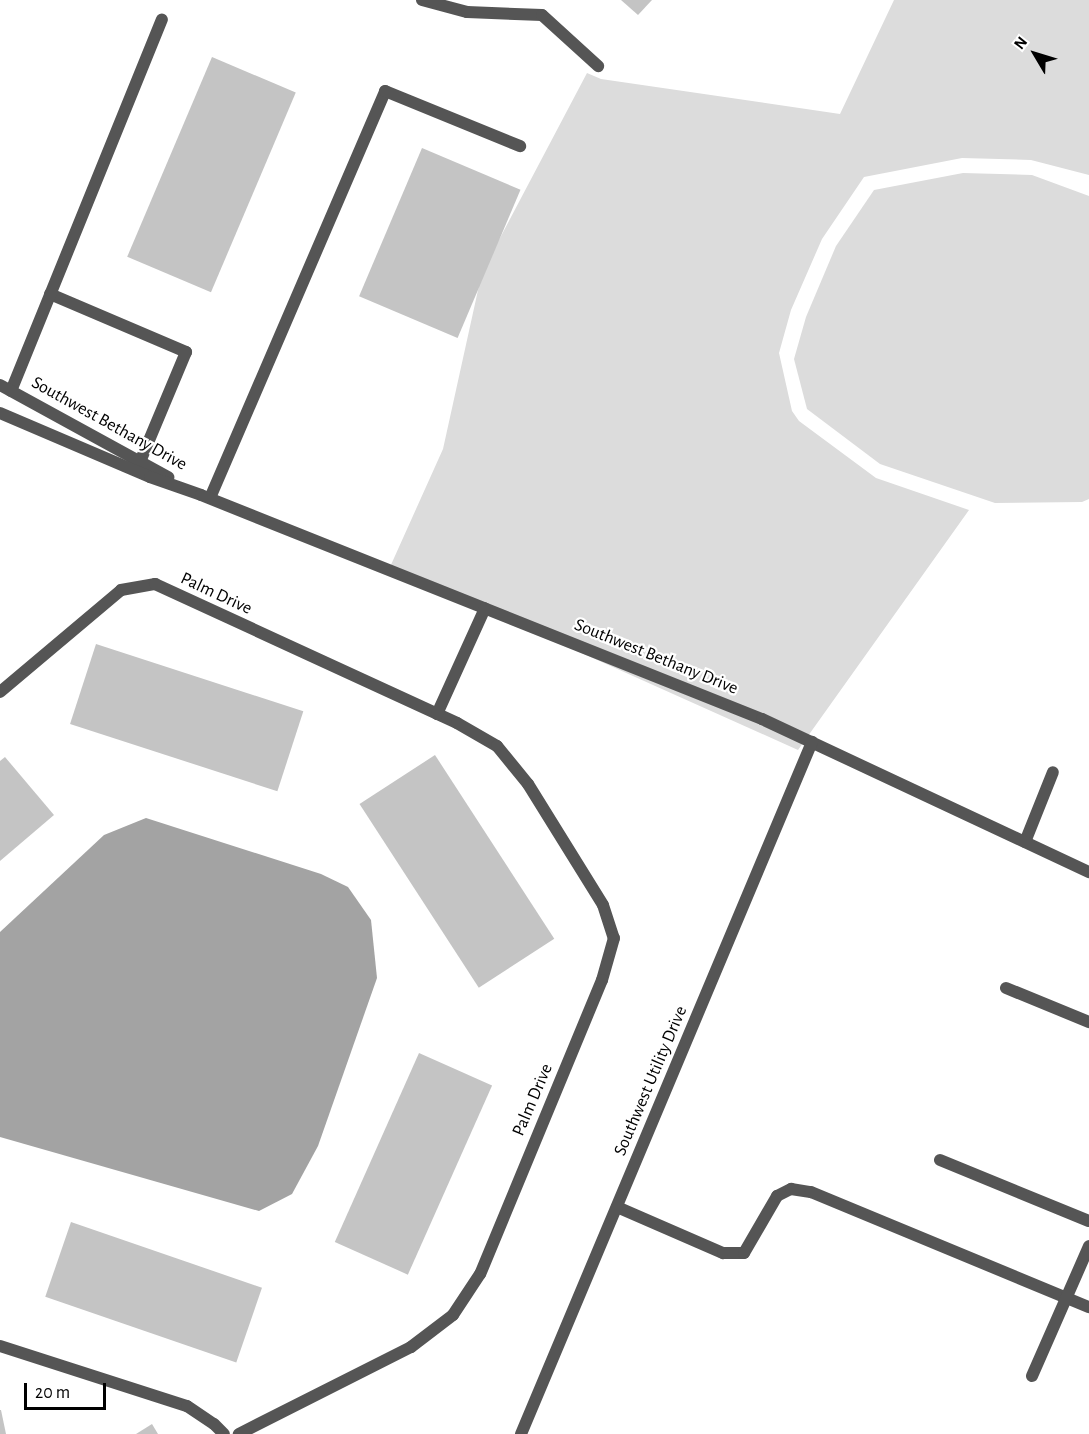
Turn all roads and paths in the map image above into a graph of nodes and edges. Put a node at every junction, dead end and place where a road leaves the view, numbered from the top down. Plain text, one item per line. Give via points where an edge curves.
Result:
1 (422, 0) edge
2 (162, 21) dead end
3 (598, 66) dead end
4 (520, 146) dead end
5 (50, 294) junction
6 (5, 388) edge
7 (0, 412) edge
8 (140, 462) junction
9 (206, 497) junction
10 (485, 608) junction
11 (0, 692) edge
12 (437, 714) junction
13 (812, 742) junction
14 (1053, 772) dead end
15 (1025, 842) junction
16 (1089, 872) edge
17 (1006, 988) dead end
18 (1089, 1022) edge
19 (940, 1160) dead end
20 (617, 1207) junction
21 (1089, 1221) edge
22 (1089, 1246) edge
23 (1066, 1297) junction
24 (1089, 1306) edge
25 (0, 1346) edge
26 (1032, 1376) dead end
27 (224, 1434) edge
28 (239, 1434) edge
29 (521, 1434) edge

1 - 3 street via 466,12 542,15
2 - 5 street
4 - 9 street via 385,91
5 - 6 street
5 - 8 street via 186,352
6 - 8 street, Southwest Bethany Drive
7 - 9 street, Southwest Bethany Drive
8 - 9 street, Southwest Bethany Drive
9 - 10 street, Southwest Bethany Drive
10 - 12 street
10 - 13 street, Southwest Bethany Drive via 762,718
11 - 12 street, Palm Drive via 121,590 155,584
12 - 28 street, Palm Drive via 497,746 528,784 603,905 614,938 602,980 480,1274 453,1315 411,1347
13 - 15 street, Southwest Bethany Drive
13 - 20 street, Southwest Utility Drive
14 - 15 street
15 - 16 street, Southwest Bethany Drive
17 - 18 street
19 - 21 street
20 - 23 street via 723,1253 744,1253 777,1196 791,1189 811,1192
20 - 29 street, Southwest Utility Drive
22 - 23 street
23 - 24 street
23 - 26 street
25 - 27 street via 187,1406

